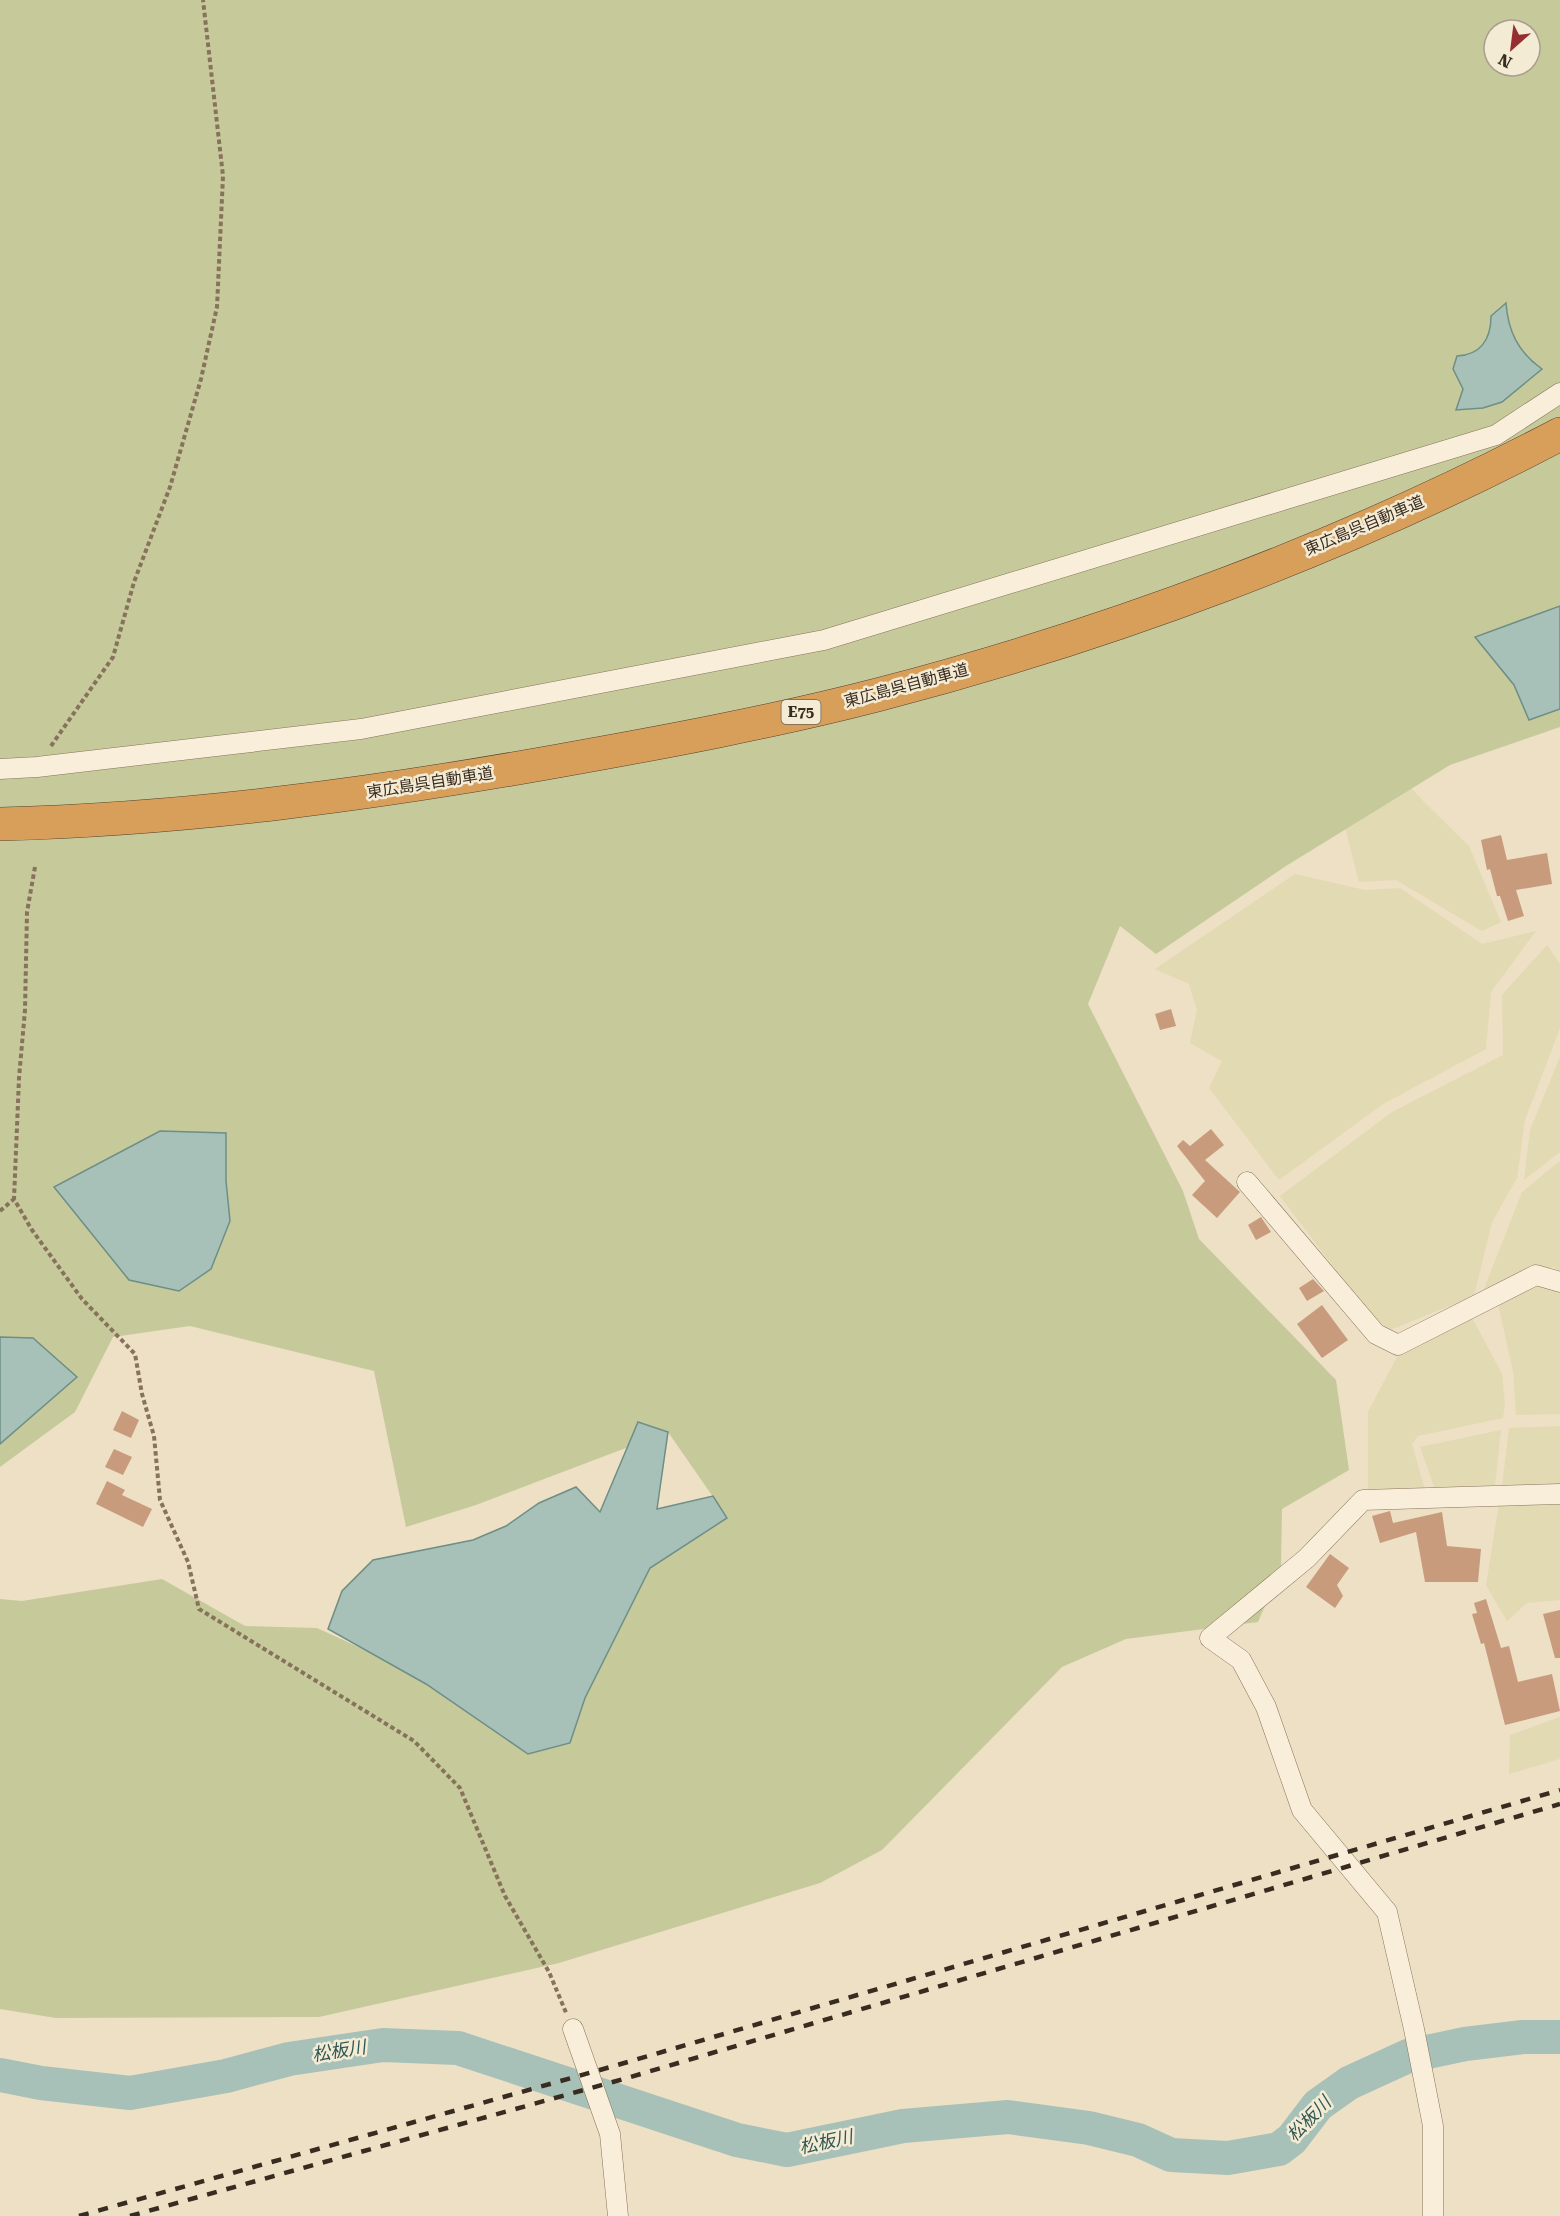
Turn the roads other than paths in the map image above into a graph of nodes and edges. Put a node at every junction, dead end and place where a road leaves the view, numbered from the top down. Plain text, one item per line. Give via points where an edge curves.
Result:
1 (1560, 393) edge
2 (1560, 434) edge
3 (0, 768) edge
4 (0, 824) edge
5 (1247, 1182) dead end
6 (1560, 1282) edge
7 (1560, 1494) edge
8 (573, 2029) road end
9 (618, 2216) edge
10 (1433, 2216) edge

1 - 3 street via 1496,435 824,640 361,729
2 - 4 highway, 東広島呉自動車道 / E75 via 1374,523 1237,578 1065,640 877,695 700,735 309,801 94,821
5 - 6 street via 1376,1334 1398,1345 1536,1275
7 - 10 street via 1363,1500 1307,1558 1210,1638 1241,1660 1266,1707 1302,1810 1387,1912 1433,2126
8 - 9 street via 609,2134

